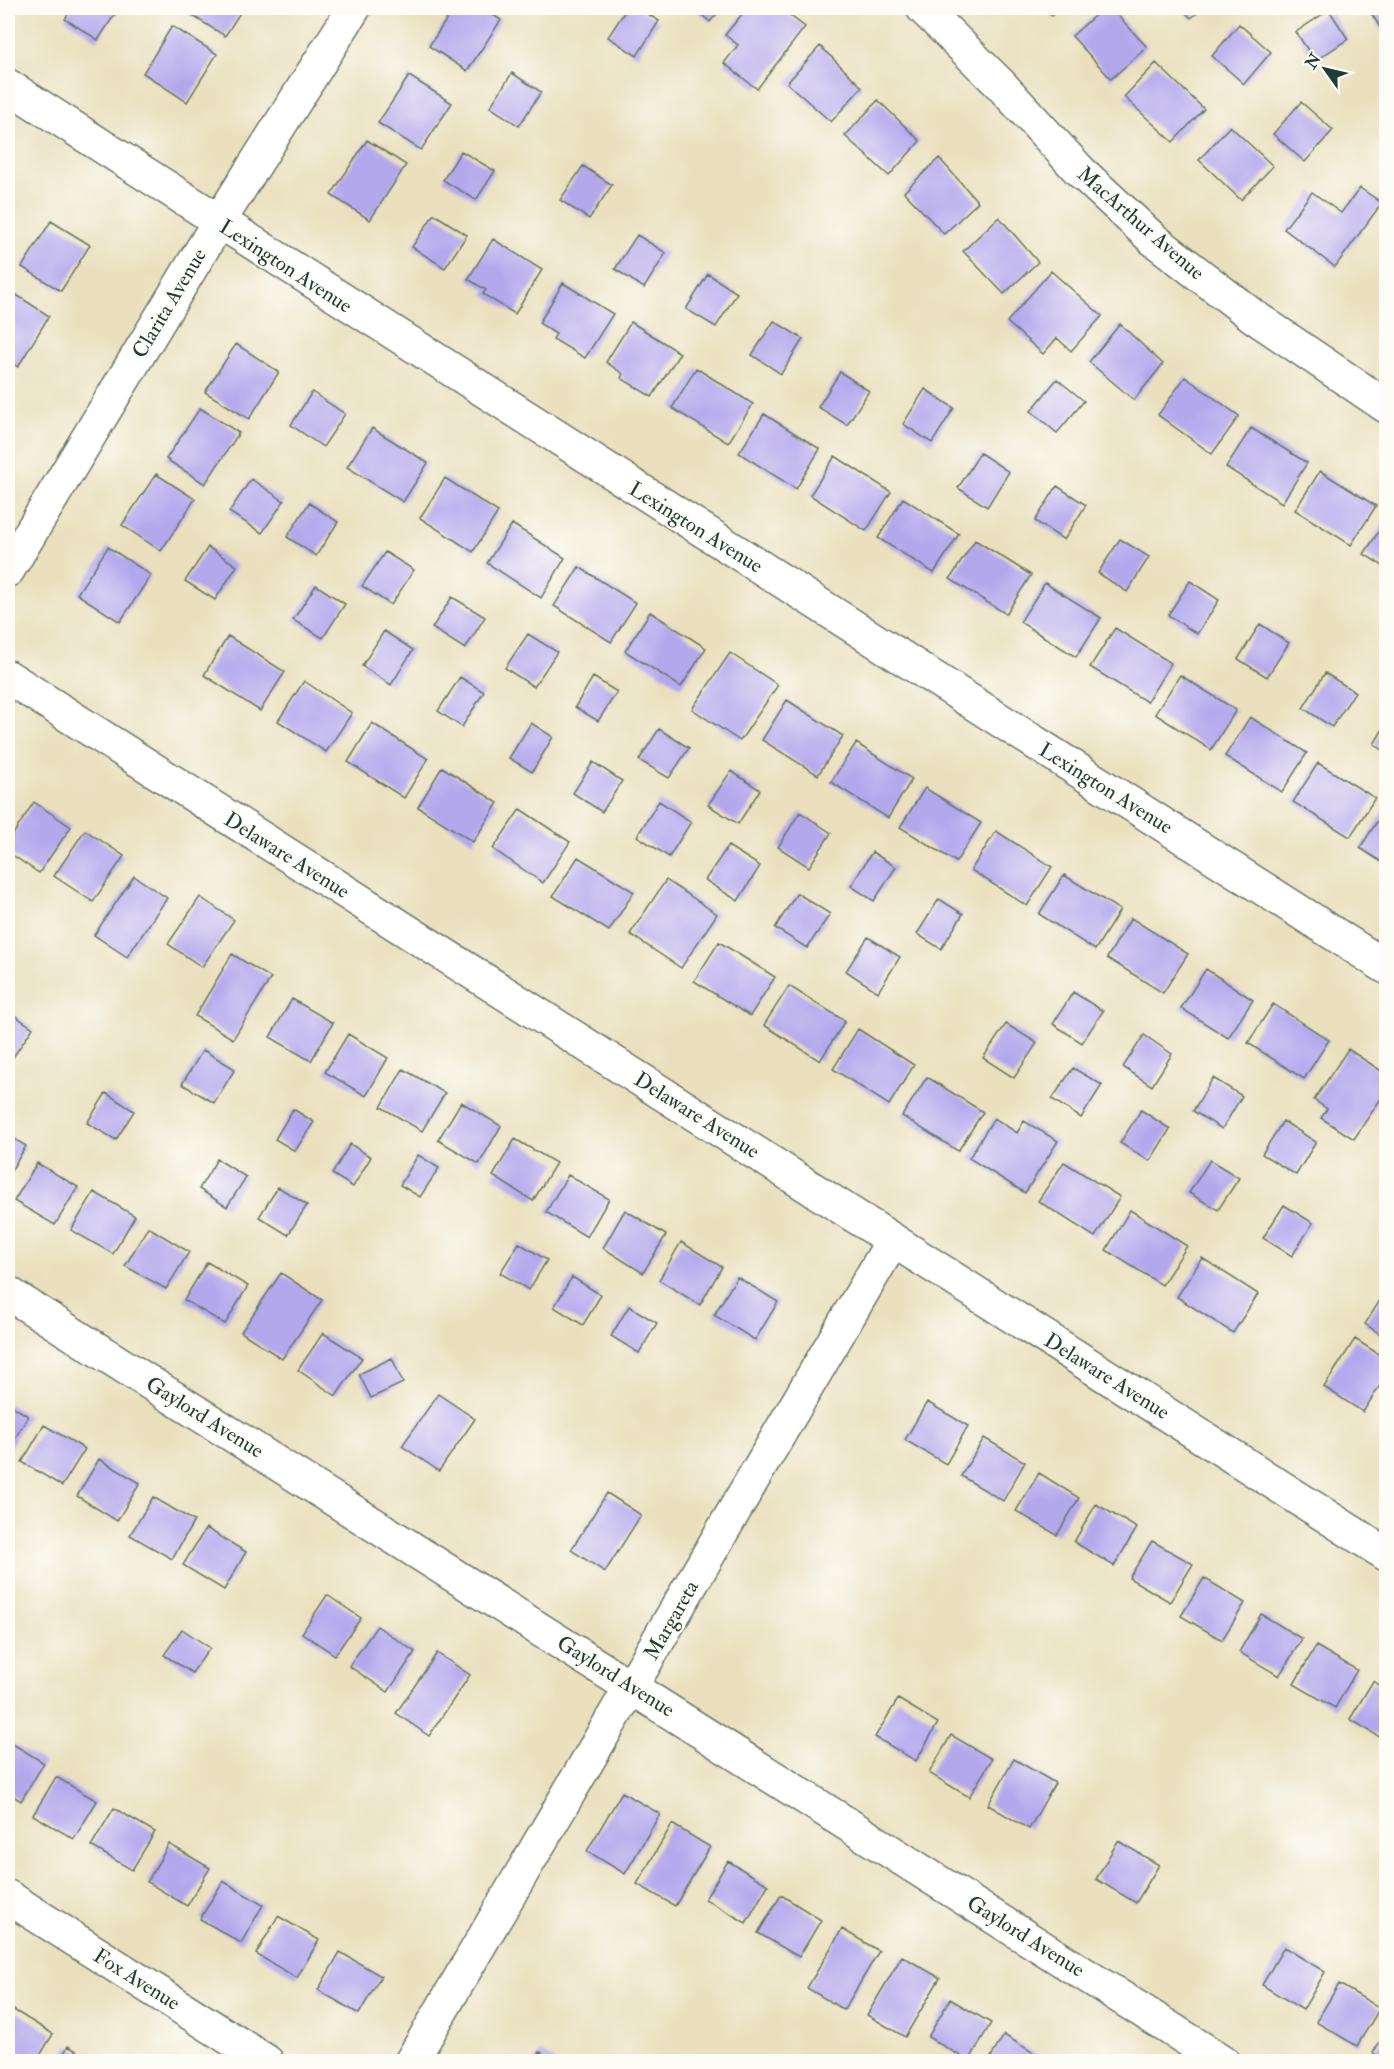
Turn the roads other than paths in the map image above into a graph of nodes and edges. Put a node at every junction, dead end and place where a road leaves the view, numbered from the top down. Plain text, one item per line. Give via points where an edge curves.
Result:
1 (354, 8) edge
2 (923, 8) edge
3 (8, 86) edge
4 (218, 223) junction
5 (1386, 406) edge
6 (8, 570) edge
7 (8, 677) edge
8 (1386, 967) edge
9 (893, 1240) junction
10 (8, 1293) edge
11 (1386, 1554) edge
12 (632, 1686) junction
13 (8, 1897) edge
14 (267, 2061) edge
15 (411, 2061) edge
16 (1223, 2061) edge

1 - 4 street, Clarita Avenue
2 - 5 street, MacArthur Avenue via 1079,170 1153,239 1253,316
3 - 4 street, Lexington Avenue
4 - 6 street, Clarita Avenue
4 - 8 street, Lexington Avenue
7 - 9 street, Delaware Avenue
9 - 11 street, Delaware Avenue
9 - 12 street, Margareta
10 - 12 street, Gaylord Avenue
12 - 15 street, Margareta
12 - 16 street, Gaylord Avenue
13 - 14 street, Fox Avenue

